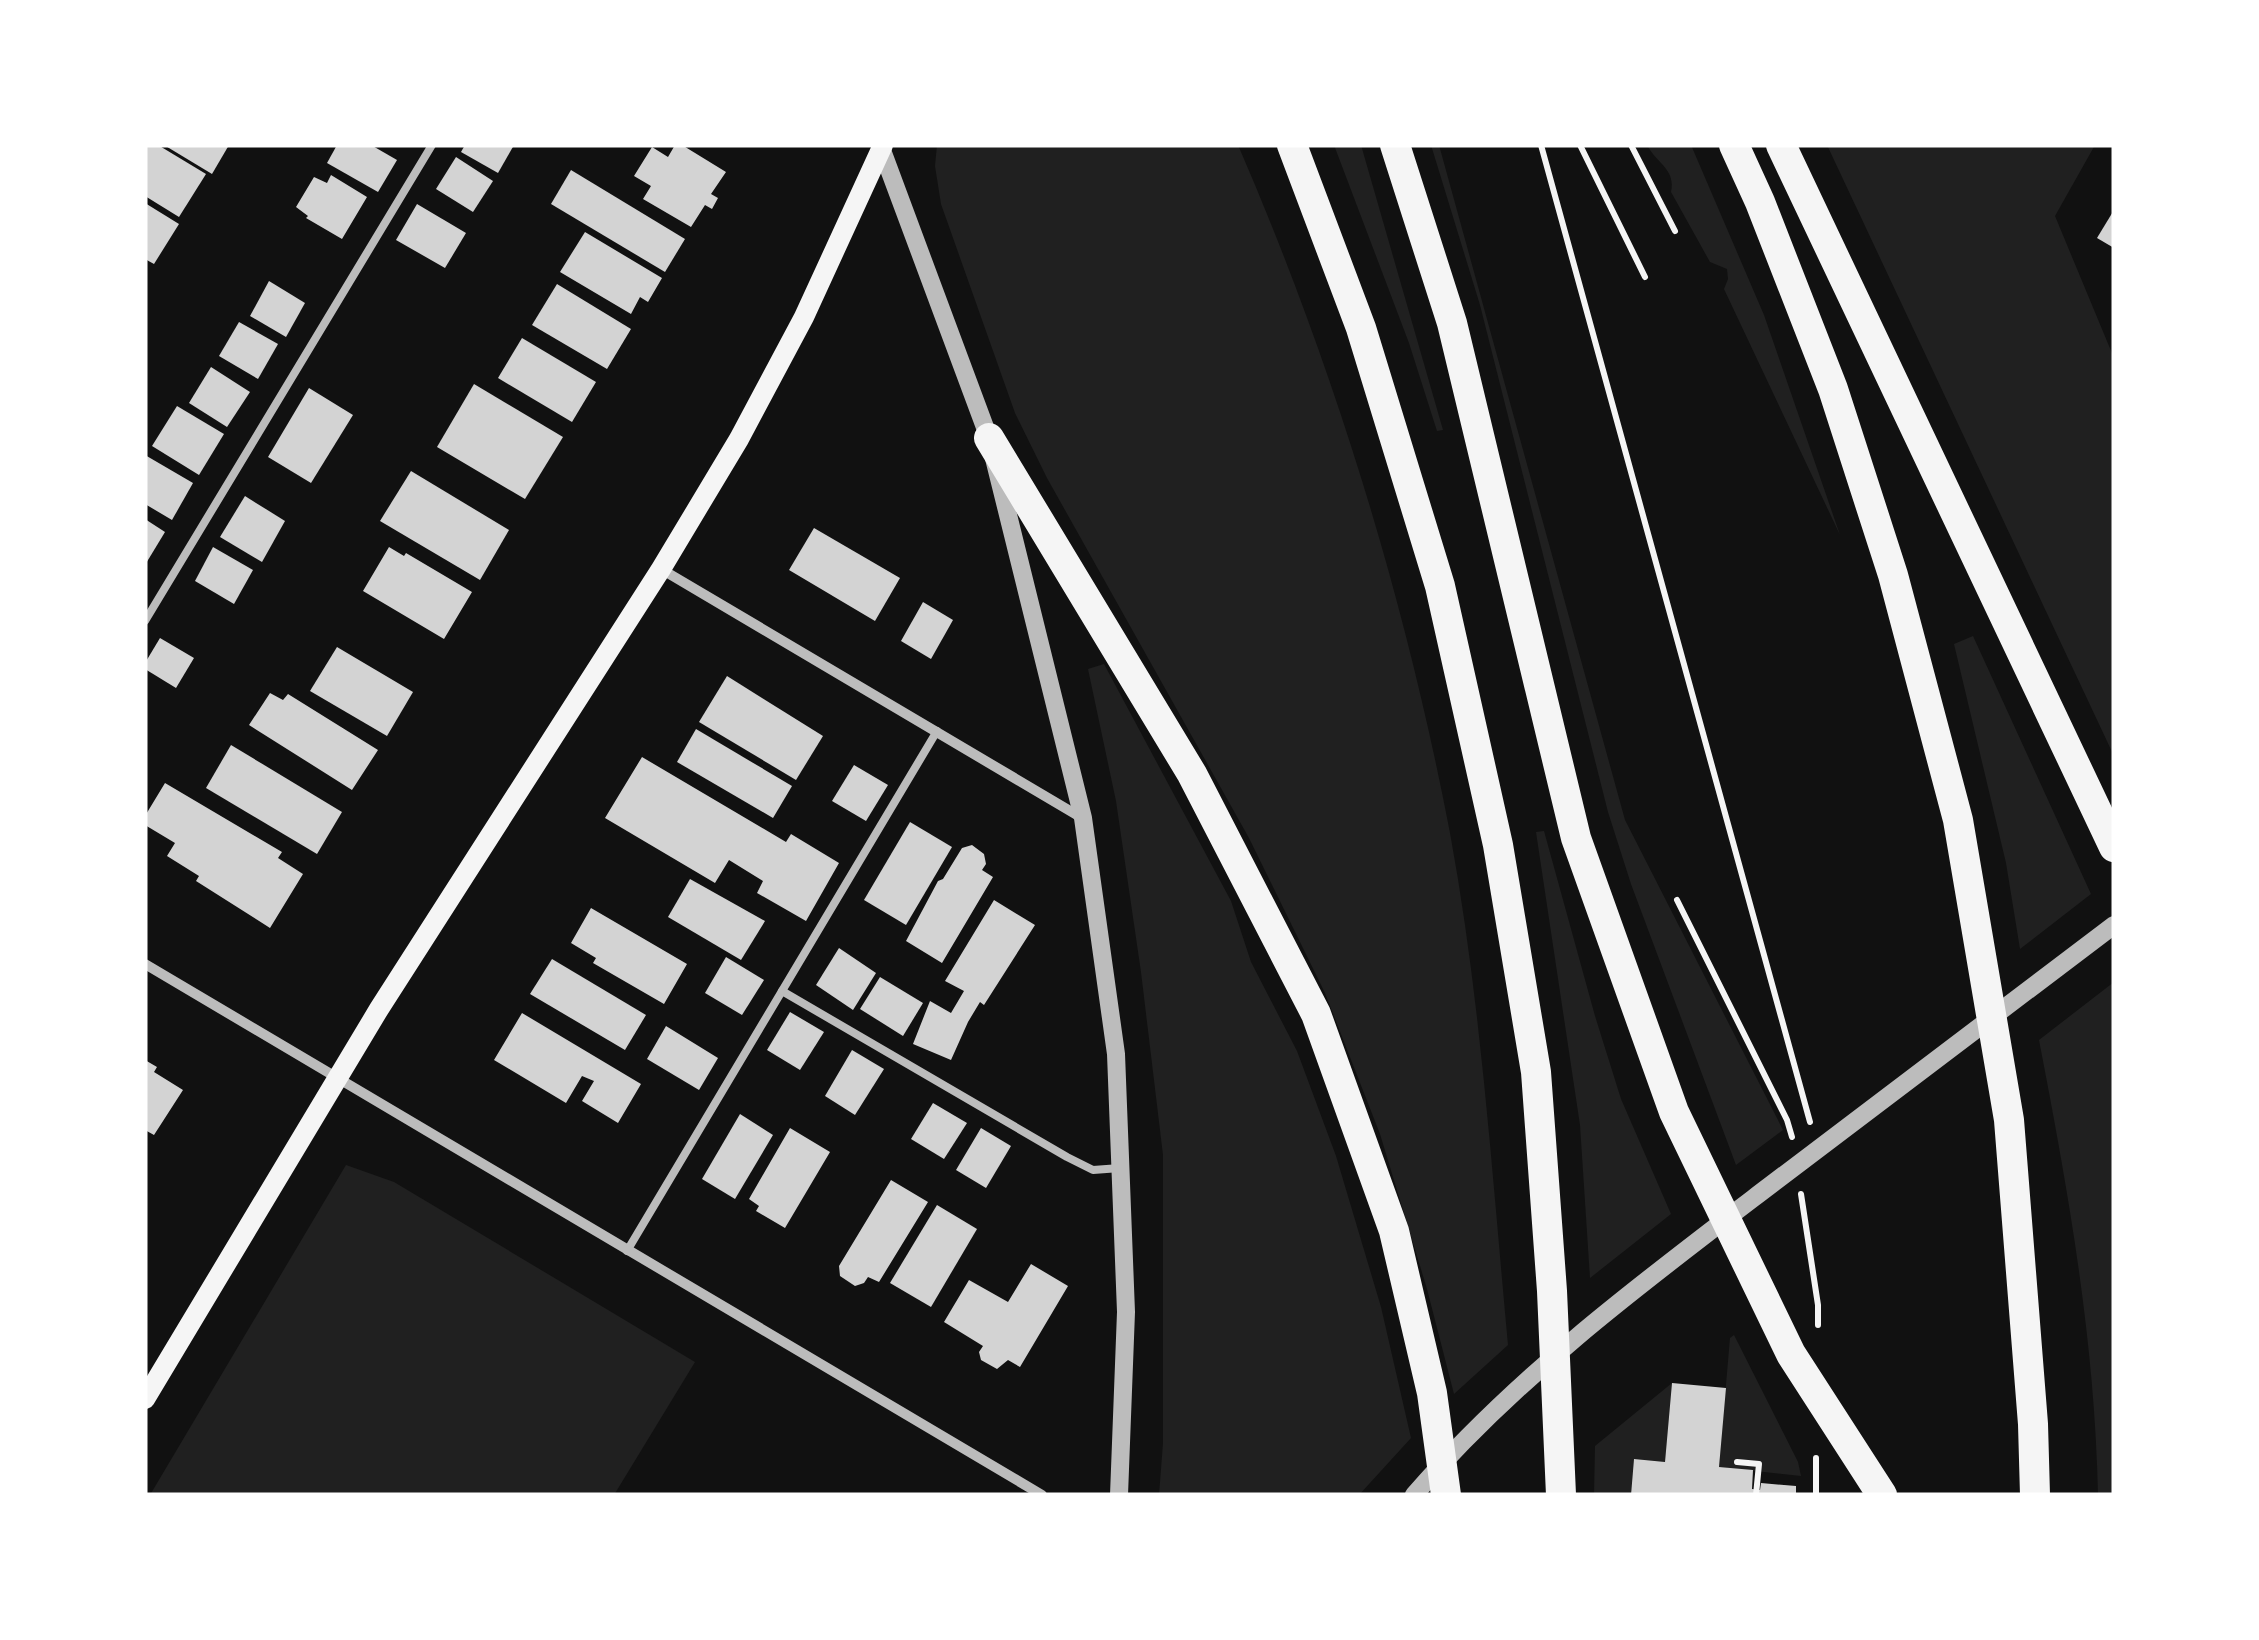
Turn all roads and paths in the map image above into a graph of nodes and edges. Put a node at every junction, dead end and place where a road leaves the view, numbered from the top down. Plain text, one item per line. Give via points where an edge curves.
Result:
1 (432, 145) edge
2 (1292, 145) edge
3 (1394, 145) edge
4 (1541, 145) edge
5 (1580, 145) edge
6 (1632, 145) edge
7 (1734, 145) edge
8 (1780, 145) edge
9 (881, 146) edge
10 (1674, 231) dead end
11 (1645, 277) dead end
12 (989, 438) junction
13 (661, 569) junction
14 (145, 621) edge
15 (937, 731) junction
16 (1083, 818) junction
17 (2114, 847) edge
18 (1676, 900) dead end
19 (2114, 926) edge
20 (145, 964) edge
21 (782, 992) junction
22 (336, 1078) junction
23 (1812, 1128) dead end
24 (1801, 1135) dead end
25 (1122, 1168) junction
26 (1798, 1177) dead end
27 (627, 1251) junction
28 (1818, 1305) dead end
29 (145, 1400) edge
30 (1737, 1462) dead end
31 (1042, 1495) edge
32 (1120, 1495) edge
33 (1414, 1495) edge
34 (1446, 1495) edge
35 (1561, 1495) edge
36 (1756, 1495) edge
37 (1882, 1495) edge
38 (2035, 1495) edge

1 - 14 lane
2 - 35 highway via 1361,328 1440,586 1498,845 1536,1072
3 - 37 highway via 1452,323 1576,838 1674,1112 1791,1354
4 - 23 path
5 - 11 path
6 - 10 path
7 - 38 highway via 1833,389 1893,575 1958,820 2009,1120
8 - 17 highway
9 - 12 street
9 - 13 main road via 804,317
12 - 16 street
12 - 34 highway via 1192,774 1316,1014 1394,1231 1432,1392
13 - 15 street
13 - 22 main road
15 - 16 street
15 - 21 lane
16 - 25 street via 1116,1054
18 - 24 path via 1793,1140
19 - 33 street via 1651,1276 1508,1394
20 - 22 street
21 - 25 lane via 1093,1170
21 - 27 lane
22 - 27 street
22 - 29 main road
25 - 32 street
26 - 28 path
27 - 31 street
30 - 36 path via 1760,1464

